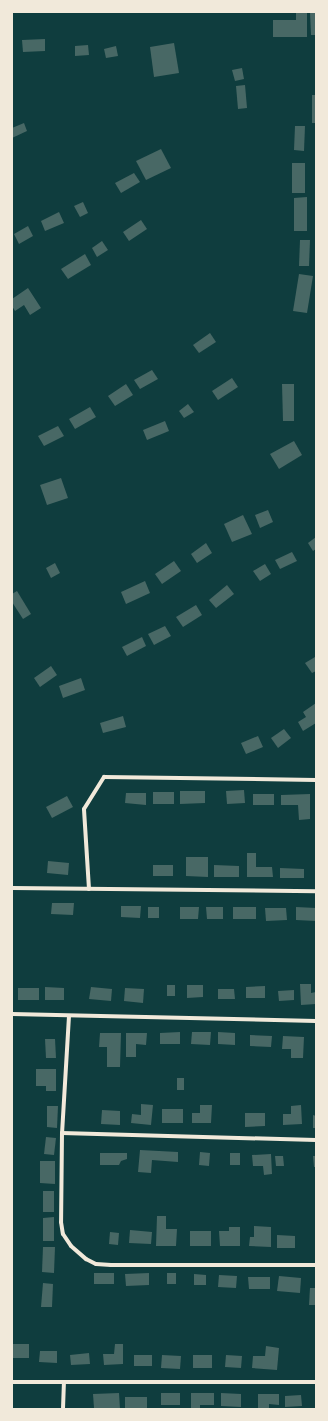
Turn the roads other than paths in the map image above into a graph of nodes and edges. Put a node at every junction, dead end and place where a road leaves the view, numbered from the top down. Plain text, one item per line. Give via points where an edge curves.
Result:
1 (316, 780) edge
2 (12, 888) edge
3 (89, 889) junction
4 (316, 891) edge
5 (12, 1014) edge
6 (69, 1016) junction
7 (316, 1021) edge
8 (62, 1133) junction
9 (316, 1140) edge
10 (316, 1265) edge
11 (12, 1382) edge
12 (64, 1382) junction
13 (316, 1382) edge
14 (63, 1409) edge

1 - 3 street via 104,777 84,809
2 - 3 street
3 - 4 street
5 - 6 street
6 - 7 street
6 - 8 street
8 - 9 street
8 - 10 street via 63,1234 71,1246 86,1259 96,1264 110,1265
11 - 12 street
12 - 13 street
12 - 14 street

